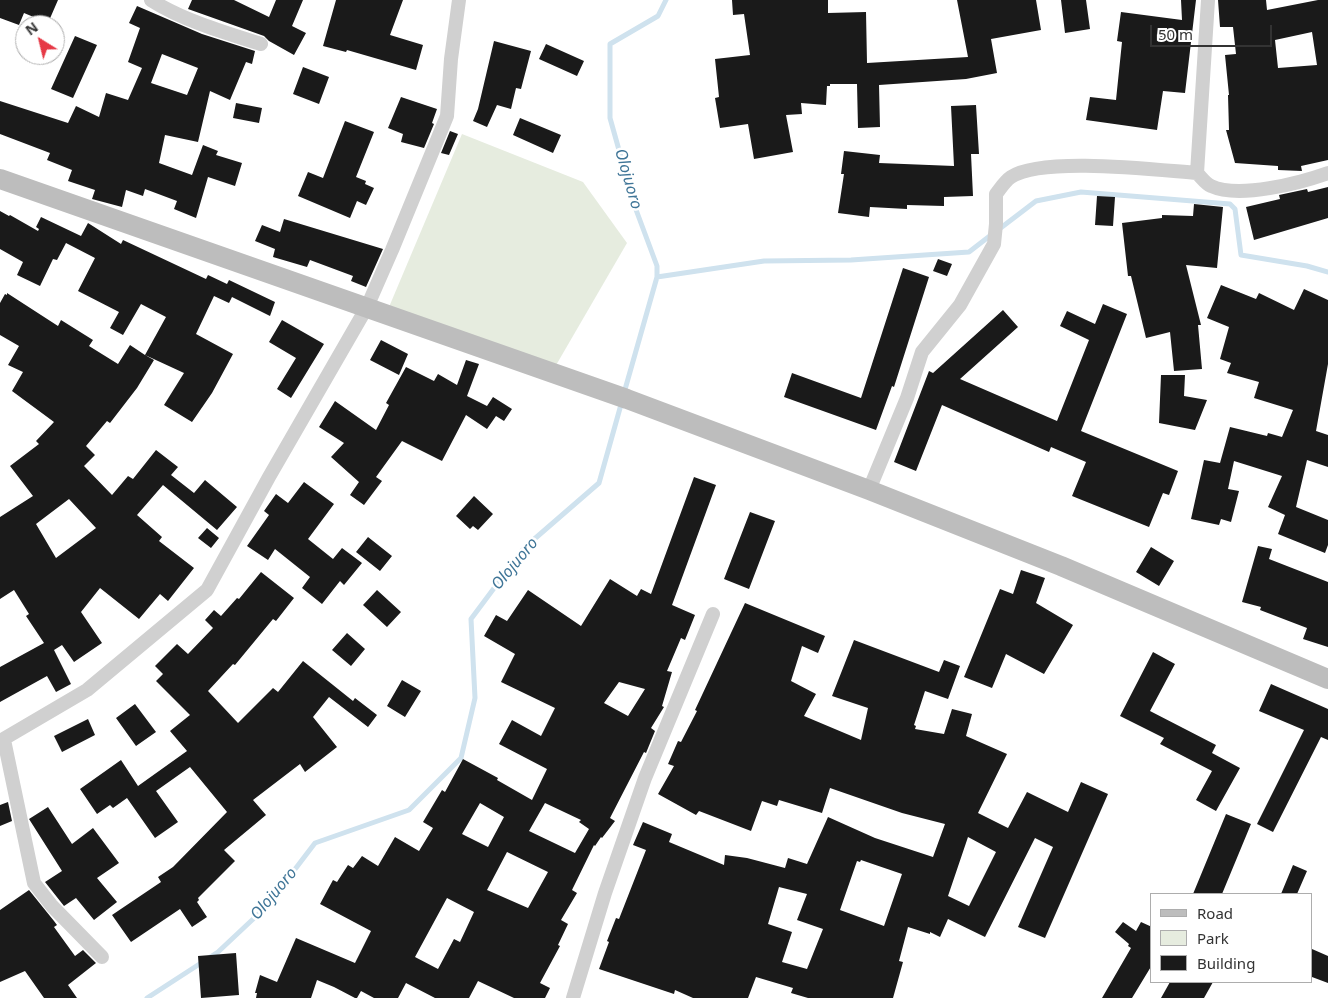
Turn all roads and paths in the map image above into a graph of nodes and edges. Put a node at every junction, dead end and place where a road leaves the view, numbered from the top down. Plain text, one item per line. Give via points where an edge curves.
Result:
1 (152, 0) edge
2 (460, 0) edge
3 (1208, 0) edge
4 (260, 44) dead end
5 (1328, 172) edge
6 (1197, 173) junction
7 (0, 178) edge
8 (367, 307) junction
9 (869, 490) junction
10 (713, 614) dead end
11 (1328, 679) edge
12 (2, 741) edge
13 (102, 957) dead end
14 (573, 998) edge

1 - 4 street via 230,35
2 - 8 street via 447,116
3 - 6 street
5 - 6 street via 1310,180 1262,190 1229,190 1210,186
6 - 9 street via 1090,166 1032,168 1011,178 996,194 994,244 960,305 922,352
7 - 8 street
8 - 9 street via 627,399
8 - 12 street via 206,590 87,690
9 - 11 street via 1061,566
10 - 14 street via 645,778
12 - 13 street via 34,883

